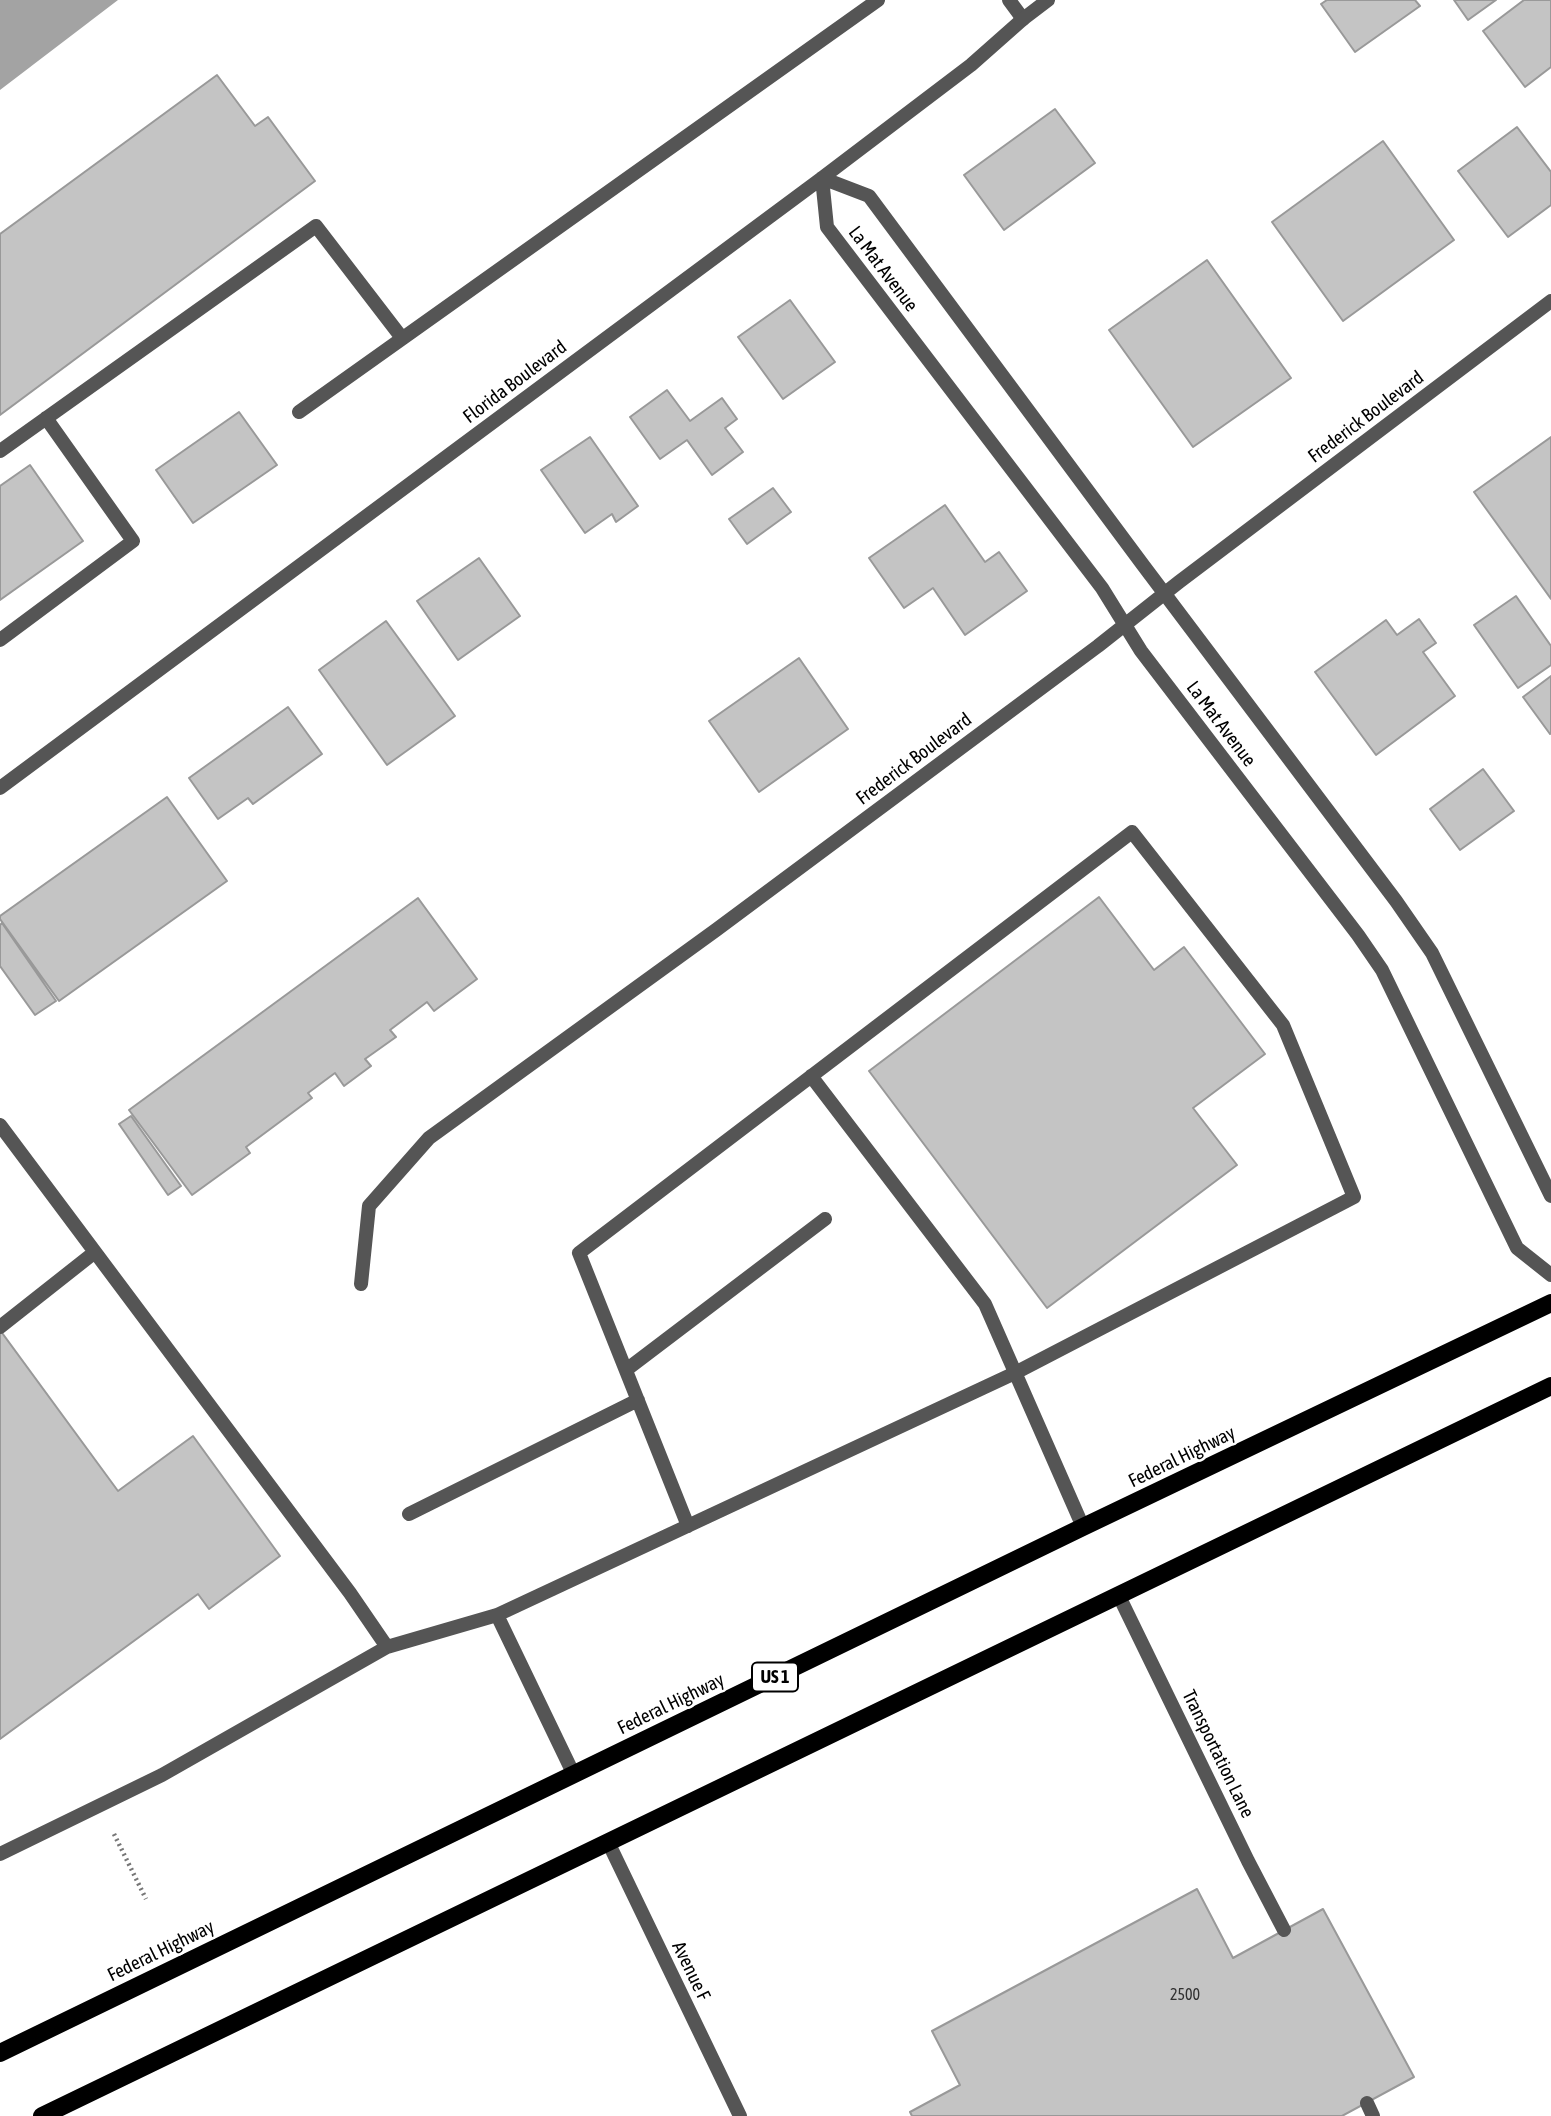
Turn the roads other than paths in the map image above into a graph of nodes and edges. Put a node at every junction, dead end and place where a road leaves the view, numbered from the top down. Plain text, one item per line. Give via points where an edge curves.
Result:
1 (878, 0) edge
2 (1009, 0) edge
3 (1048, 0) edge
4 (1023, 19) junction
5 (822, 178) junction
6 (1551, 301) edge
7 (402, 338) junction
8 (299, 412) dead end
9 (46, 418) junction
10 (0, 451) edge
11 (1165, 593) junction
12 (1125, 625) junction
13 (0, 640) edge
14 (0, 788) edge
15 (811, 1076) junction
16 (3, 1135) edge
17 (1551, 1195) edge
18 (825, 1219) dead end
19 (95, 1252) junction
20 (1551, 1275) edge
21 (362, 1284) dead end
22 (1551, 1303) edge
23 (1, 1326) edge
24 (626, 1370) junction
25 (1015, 1373) junction
26 (1551, 1386) edge
27 (638, 1400) junction
28 (409, 1514) dead end
29 (688, 1525) junction
30 (1083, 1527) junction
31 (1118, 1594) junction
32 (497, 1615) junction
33 (387, 1647) junction
34 (574, 1775) junction
35 (608, 1842) junction
36 (0, 1854) edge
37 (1284, 1930) dead end
38 (0, 2053) edge
39 (42, 2116) edge
40 (740, 2116) edge

1 - 7 street
2 - 4 street
3 - 4 street, Florida Boulevard
4 - 5 street, Florida Boulevard via 971,65
5 - 11 street, La Mat Avenue via 869,195
5 - 12 street, La Mat Avenue via 827,227 1102,588
5 - 14 street, Florida Boulevard
6 - 11 street, Frederick Boulevard
7 - 8 street
7 - 9 street via 316,226
9 - 10 street
9 - 13 street via 133,541
11 - 12 street, Frederick Boulevard
11 - 17 street, La Mat Avenue via 1432,953
12 - 20 street, La Mat Avenue via 1382,970 1517,1248
12 - 21 street, Frederick Boulevard via 429,1138 369,1206
15 - 24 street via 579,1253
15 - 25 street via 985,1304
15 - 25 street via 1132,832 1283,1025 1354,1197
16 - 19 street
18 - 24 street
19 - 23 street
19 - 33 street
22 - 30 main road, Federal Highway / US 1
24 - 27 street
25 - 29 street
25 - 30 street
26 - 31 main road
27 - 28 street
27 - 29 street
29 - 32 street
30 - 34 main road, Federal Highway / US 1
31 - 35 main road
31 - 37 street, Transportation Lane
32 - 33 street
32 - 34 street
33 - 36 street via 162,1775
34 - 38 main road, Federal Highway / US 1
35 - 39 main road
35 - 40 street, Avenue F

